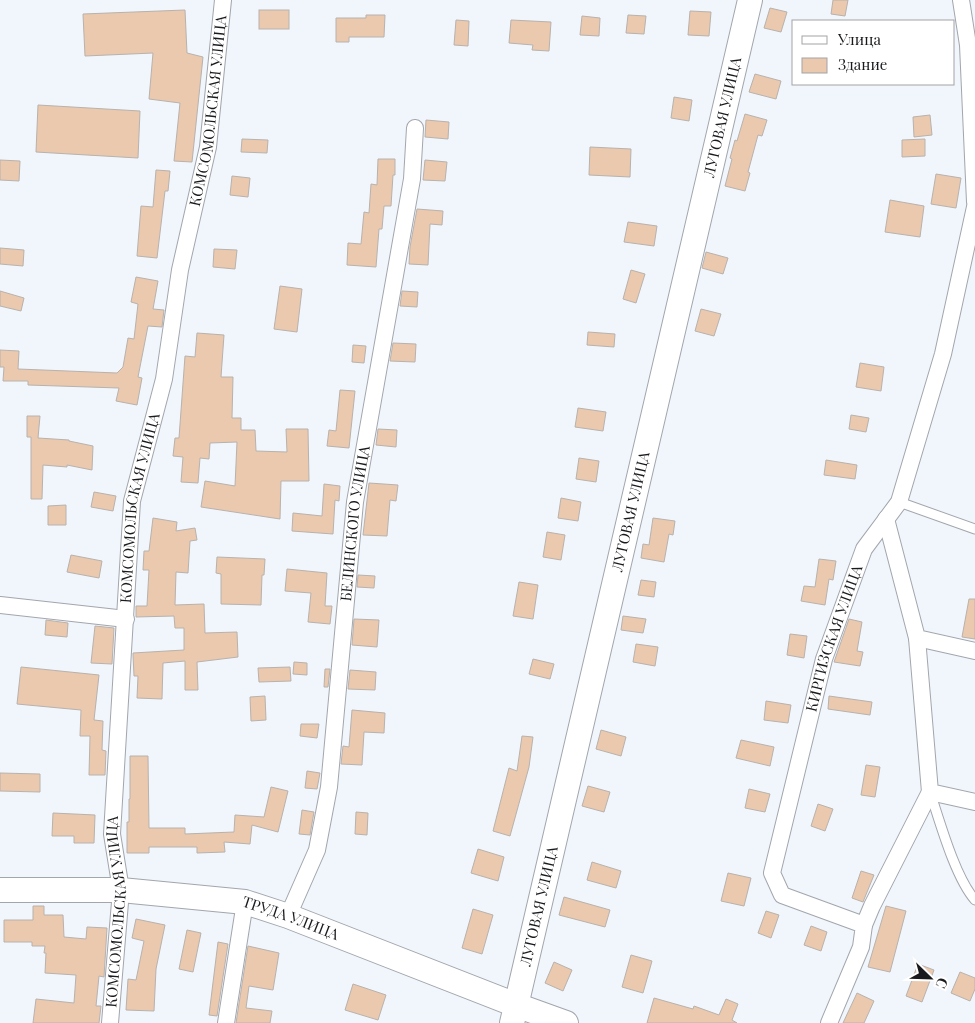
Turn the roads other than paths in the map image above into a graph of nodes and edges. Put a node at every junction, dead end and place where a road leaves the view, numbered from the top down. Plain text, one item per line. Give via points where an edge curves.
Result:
1 (223, 0) edge
2 (750, 0) edge
3 (961, 0) edge
4 (415, 128) dead end
5 (975, 202) edge
6 (975, 207) edge
7 (898, 502) junction
8 (886, 519) junction
9 (975, 529) edge
10 (0, 605) edge
11 (126, 619) junction
12 (917, 638) junction
13 (975, 651) edge
14 (930, 792) junction
15 (975, 802) edge
16 (0, 890) edge
17 (121, 890) junction
18 (975, 900) edge
19 (245, 902) junction
20 (288, 916) junction
21 (864, 925) junction
22 (514, 1014) edge
23 (110, 1023) edge
24 (226, 1023) edge
25 (566, 1023) edge
26 (829, 1023) edge

1 - 11 street, КОМСОМОЛЬСКАЯ УЛИЦА via 208,147 180,270 164,379 132,501
2 - 22 street, ЛУГОВАЯ УЛИЦА
3 - 5 street via 968,45
4 - 20 street, БЕЛИНСКОГО УЛИЦА via 412,179 354,502 329,787 317,850
6 - 7 street, КИРГИЗСКАЯ УЛИЦА via 943,354
7 - 8 street, КИРГИЗСКАЯ УЛИЦА
7 - 9 lane
8 - 12 street
8 - 21 street, КИРГИЗСКАЯ УЛИЦА via 864,549 824,659 772,873 782,895
10 - 11 street
11 - 17 street, КОМСОМОЛЬСКАЯ УЛИЦА via 112,834
12 - 13 street
12 - 14 street
14 - 15 street
14 - 18 lane via 951,853
14 - 21 street
16 - 17 street, ТРУДА УЛИЦА
17 - 19 street, ТРУДА УЛИЦА
17 - 23 street, КОМСОМОЛЬСКАЯ УЛИЦА
19 - 20 street, ТРУДА УЛИЦА
19 - 24 street
20 - 22 street, ТРУДА УЛИЦА
21 - 26 street via 860,947
22 - 25 street, ТРУДА УЛИЦА

